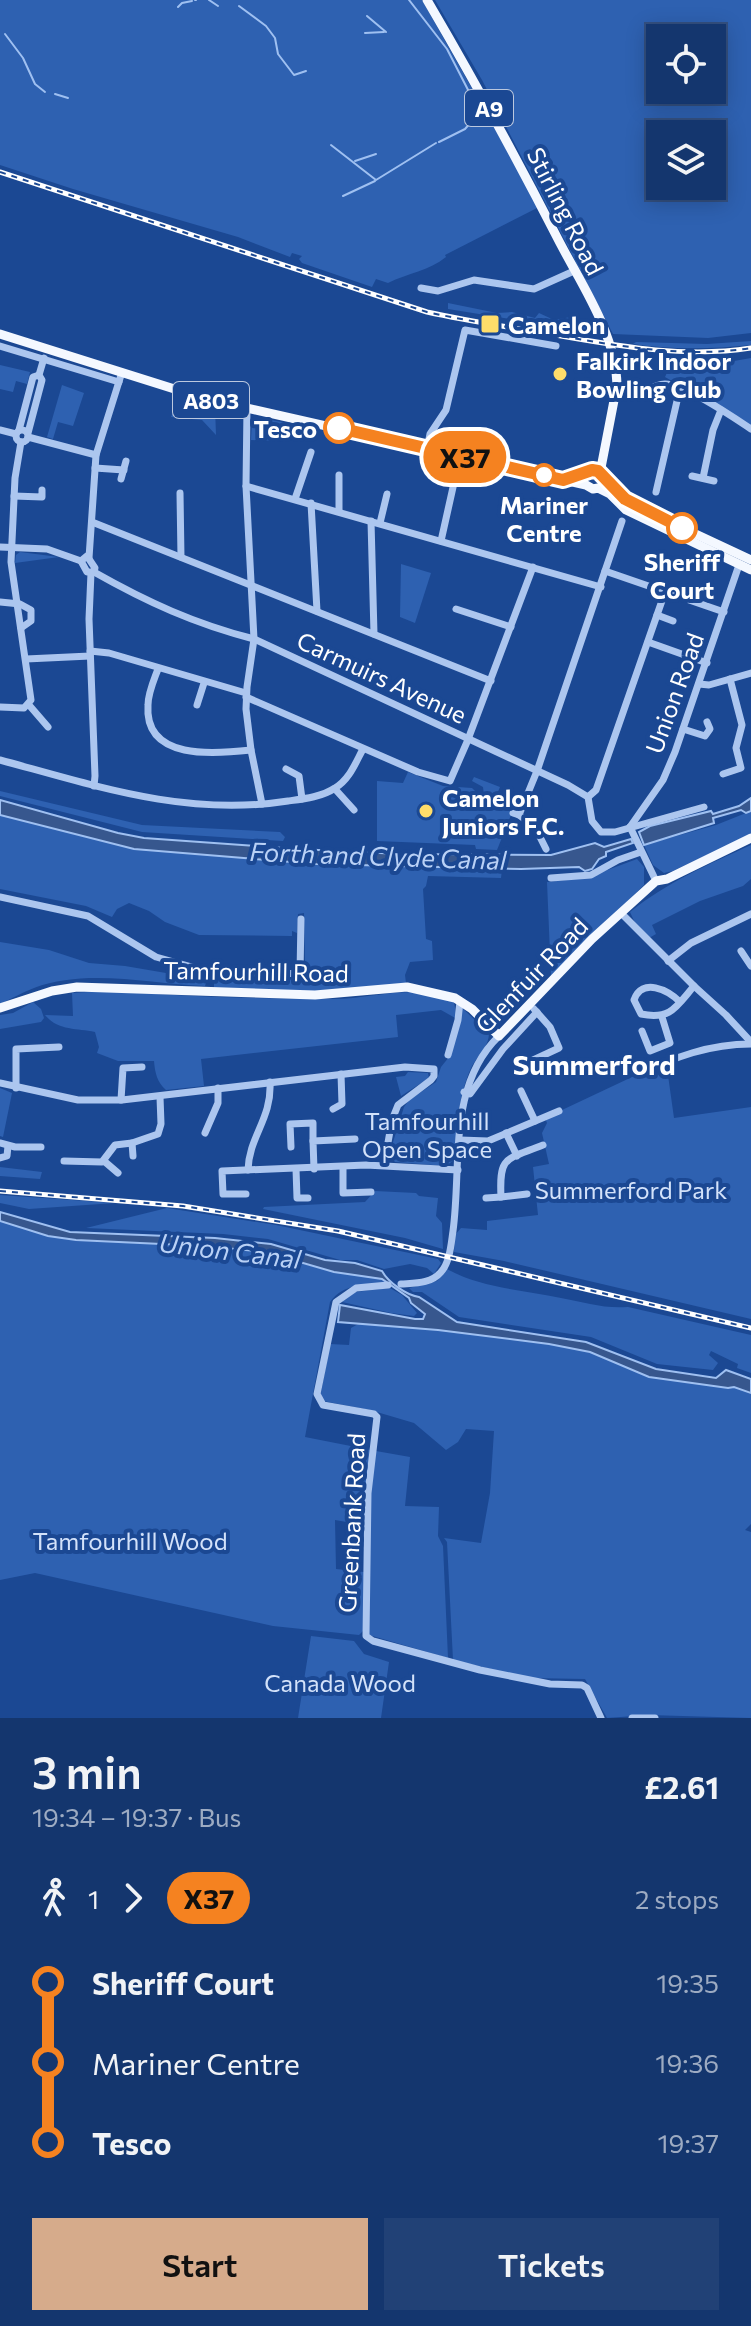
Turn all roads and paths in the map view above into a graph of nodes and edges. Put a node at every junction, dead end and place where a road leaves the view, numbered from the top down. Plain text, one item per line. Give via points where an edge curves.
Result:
1 (427, 0) edge
2 (574, 271) junction
3 (426, 292) dead end
4 (0, 334) edge
5 (0, 346) edge
6 (556, 346) dead end
7 (44, 358) junction
8 (122, 372) junction
9 (39, 375) junction
10 (119, 382) junction
11 (680, 388) junction
12 (616, 396) junction
13 (247, 408) junction
14 (721, 410) junction
15 (751, 429) edge
16 (0, 430) edge
17 (18, 432) junction
18 (26, 438) junction
19 (427, 449) junction
20 (311, 452) dead end
21 (96, 455) junction
22 (460, 456) junction
23 (126, 461) dead end
24 (95, 468) junction
25 (339, 475) dead end
26 (692, 476) dead end
27 (594, 478) junction
28 (703, 478) junction
29 (714, 481) dead end
30 (246, 486) junction
31 (42, 490) dead end
32 (656, 492) dead end
33 (180, 493) dead end
34 (387, 494) dead end
35 (14, 496) junction
36 (295, 499) junction
37 (311, 503) junction
38 (339, 511) junction
39 (622, 521) dead end
40 (92, 522) junction
41 (376, 522) junction
42 (441, 541) junction
43 (0, 547) edge
44 (12, 547) junction
45 (729, 551) junction
46 (181, 557) junction
47 (84, 558) junction
48 (751, 560) edge
49 (11, 562) junction
50 (0, 563) edge
51 (739, 565) junction
52 (533, 567) junction
53 (751, 570) edge
54 (605, 571) junction
55 (92, 573) junction
56 (251, 585) junction
57 (601, 587) junction
58 (665, 592) junction
59 (0, 602) edge
60 (17, 603) junction
61 (456, 609) dead end
62 (317, 611) junction
63 (724, 612) junction
64 (657, 615) junction
65 (673, 621) dead end
66 (511, 627) junction
67 (21, 628) junction
68 (374, 634) junction
69 (254, 639) junction
70 (648, 642) junction
71 (90, 654) junction
72 (26, 659) junction
73 (707, 663) junction
74 (158, 669) junction
75 (751, 673) edge
76 (730, 679) junction
77 (491, 681) junction
78 (204, 683) junction
79 (699, 684) junction
80 (246, 695) junction
81 (29, 705) junction
82 (197, 705) dead end
83 (0, 707) edge
84 (707, 722) dead end
85 (48, 727) dead end
86 (683, 729) junction
87 (468, 739) junction
88 (363, 749) junction
89 (251, 750) junction
90 (0, 760) edge
91 (286, 769) dead end
92 (537, 771) junction
93 (723, 774) dead end
94 (94, 786) junction
95 (335, 789) junction
96 (588, 797) junction
97 (302, 799) junction
98 (262, 804) junction
99 (704, 807) dead end
100 (354, 810) dead end
101 (632, 831) junction
102 (751, 838) edge
103 (546, 849) dead end
104 (640, 849) junction
105 (551, 878) dead end
106 (656, 881) junction
107 (0, 897) edge
108 (621, 913) junction
109 (751, 914) edge
110 (292, 927) dead end
111 (741, 951) dead end
112 (668, 961) junction
113 (751, 966) edge
114 (210, 972) junction
115 (300, 973) junction
116 (314, 974) dead end
117 (694, 986) junction
118 (212, 993) junction
119 (460, 1001) junction
120 (680, 1002) junction
121 (0, 1008) edge
122 (533, 1008) junction
123 (662, 1017) junction
124 (642, 1031) dead end
125 (499, 1036) junction
126 (751, 1043) edge
127 (59, 1047) dead end
128 (448, 1055) dead end
129 (531, 1061) dead end
130 (142, 1067) dead end
131 (341, 1074) junction
132 (638, 1075) dead end
133 (270, 1082) junction
134 (0, 1083) edge
135 (16, 1088) junction
136 (218, 1088) junction
137 (521, 1091) dead end
138 (464, 1092) junction
139 (160, 1097) junction
140 (121, 1100) junction
141 (333, 1109) dead end
142 (559, 1111) dead end
143 (535, 1121) junction
144 (205, 1133) dead end
145 (506, 1133) junction
146 (355, 1139) dead end
147 (460, 1140) junction
148 (313, 1141) junction
149 (132, 1143) junction
150 (4, 1144) edge
151 (543, 1145) dead end
152 (41, 1147) dead end
153 (291, 1147) dead end
154 (133, 1156) dead end
155 (517, 1156) junction
156 (0, 1158) edge
157 (64, 1161) dead end
158 (104, 1161) junction
159 (384, 1165) junction
160 (343, 1167) junction
161 (296, 1169) junction
162 (314, 1169) junction
163 (248, 1170) junction
164 (458, 1170) junction
165 (118, 1173) dead end
166 (371, 1192) dead end
167 (246, 1194) dead end
168 (527, 1194) dead end
169 (501, 1197) junction
170 (308, 1198) dead end
171 (486, 1198) dead end
172 (401, 1284) dead end
173 (388, 1285) dead end
174 (601, 1718) edge
175 (632, 1718) edge
176 (655, 1718) edge

1 - 2 main road, Stirling Road / A9
2 - 3 street via 539,289 474,280
2 - 12 main road, Stirling Road / A9 via 610,344
4 - 8 main road, A803
5 - 7 street
6 - 19 street via 465,330 446,410
7 - 9 street
7 - 10 street
8 - 10 street
8 - 13 main road, A803
9 - 17 street via 33,377
9 - 18 street
10 - 21 street
11 - 12 street via 665,384 635,397
11 - 14 street
11 - 32 street
12 - 27 main road, Stirling Road / A9 via 605,454
13 - 19 main road, A803
13 - 30 street
14 - 15 street
14 - 28 street
16 - 17 street
17 - 18 street via 17,439
18 - 21 street
18 - 35 street
19 - 22 main road, A803
20 - 36 street
21 - 24 street
22 - 27 main road, A803 via 567,481
22 - 42 street
23 - 24 street via 122,474
24 - 40 street
25 - 38 street
26 - 28 street
27 - 45 main road via 642,509
27 - 51 main road via 626,510
28 - 29 street
30 - 36 street
30 - 56 street
31 - 35 street via 42,497
33 - 46 street
34 - 41 street
35 - 44 street
36 - 37 street
37 - 38 street
37 - 62 street
38 - 41 street
39 - 54 street
40 - 46 street
40 - 47 street
41 - 42 street
41 - 68 street
42 - 52 street
43 - 44 street
44 - 47 street
44 - 49 street
45 - 48 main road
45 - 51 main road
46 - 56 street
47 - 55 street
49 - 50 street
49 - 60 street
51 - 53 main road
51 - 63 street, Union Road
52 - 57 street
52 - 66 street
54 - 57 street
54 - 58 street
55 - 69 street, Carmuirs Avenue via 174,614
55 - 71 street
56 - 62 street
56 - 69 street
57 - 92 street
58 - 63 street
58 - 64 street
59 - 60 street
60 - 67 street
60 - 67 street via 32,614
61 - 66 street
62 - 68 street
63 - 73 street, Union Road
64 - 65 street
64 - 70 street
66 - 77 street
67 - 72 street
68 - 77 street
69 - 80 street
69 - 87 street, Carmuirs Avenue
70 - 73 street
70 - 96 street via 596,790
71 - 72 street
71 - 74 street via 109,653
71 - 94 street
72 - 81 street
73 - 79 street, Union Road
74 - 78 street
74 - 89 street via 148,712 167,744 210,754
75 - 76 street
76 - 79 street
76 - 93 street via 742,725 736,748 741,768
77 - 87 street
78 - 80 street
78 - 82 street
79 - 86 street, Union Road
80 - 88 street
80 - 89 street
81 - 83 street
81 - 85 street
84 - 86 street via 705,736
86 - 101 street, Union Road via 663,780
87 - 88 street via 453,779 446,781
87 - 92 street, Carmuirs Avenue
88 - 95 street
89 - 98 street
90 - 94 street
91 - 97 street via 299,776
92 - 96 street, Carmuirs Avenue
92 - 103 street via 516,814 535,827
94 - 98 street via 159,800
95 - 97 street
95 - 100 street
96 - 101 street via 592,821 601,832
97 - 98 street
99 - 101 street
101 - 104 street
102 - 106 main road, Glenfuir Road
104 - 105 street via 591,875
104 - 106 street
106 - 108 main road, Glenfuir Road
107 - 114 street via 88,916 156,957
108 - 112 street
108 - 122 main road, Glenfuir Road
109 - 112 street via 691,943
110 - 115 street via 301,923
111 - 113 street
112 - 117 street
114 - 115 street
114 - 118 street
115 - 116 street
117 - 120 street
117 - 126 street
118 - 119 main road, Tamfourhill Road via 341,994 407,987
118 - 121 main road, Tamfourhill Road via 77,987
119 - 125 main road, Tamfourhill Road
119 - 128 street
120 - 123 street
120 - 123 street via 664,989 636,994 641,1014
122 - 125 main road, Glenfuir Road
122 - 129 street via 559,1048
122 - 138 street via 470,1094
123 - 124 street via 670,1043 651,1054
125 - 138 street, Glenfuir Road via 479,1059
126 - 132 street via 723,1044
127 - 135 street via 16,1049
130 - 140 street via 123,1068
131 - 133 street
131 - 141 street via 342,1104
131 - 159 street via 434,1069 431,1080 398,1105
133 - 136 street
133 - 163 street via 268,1114 250,1151
134 - 135 street
135 - 140 street via 78,1100
136 - 139 street
136 - 144 street via 218,1103
137 - 143 street
138 - 147 street, Glenfuir Road
139 - 140 street
139 - 149 street via 158,1134
142 - 143 street
143 - 145 street
145 - 147 street via 488,1141
145 - 155 street
146 - 148 street
147 - 164 street, Glenfuir Road
148 - 153 street via 313,1123 290,1124
148 - 162 street
149 - 154 street
149 - 158 street via 115,1145
150 - 152 street
150 - 156 street via 7,1156
151 - 155 street
155 - 169 street via 500,1170
157 - 158 street
158 - 165 street
159 - 160 street
159 - 164 street
160 - 162 street
160 - 166 street via 343,1193
161 - 162 street
161 - 163 street
161 - 170 street via 297,1198
163 - 167 street via 222,1171 223,1194
164 - 172 street, Glenfuir Road via 445,1266 429,1281
168 - 169 street
169 - 171 street
173 - 174 street, Greenbank Road via 356,1288 336,1302 317,1394 323,1405 377,1417 368,1493 366,1636 480,1670 582,1685
175 - 176 street

